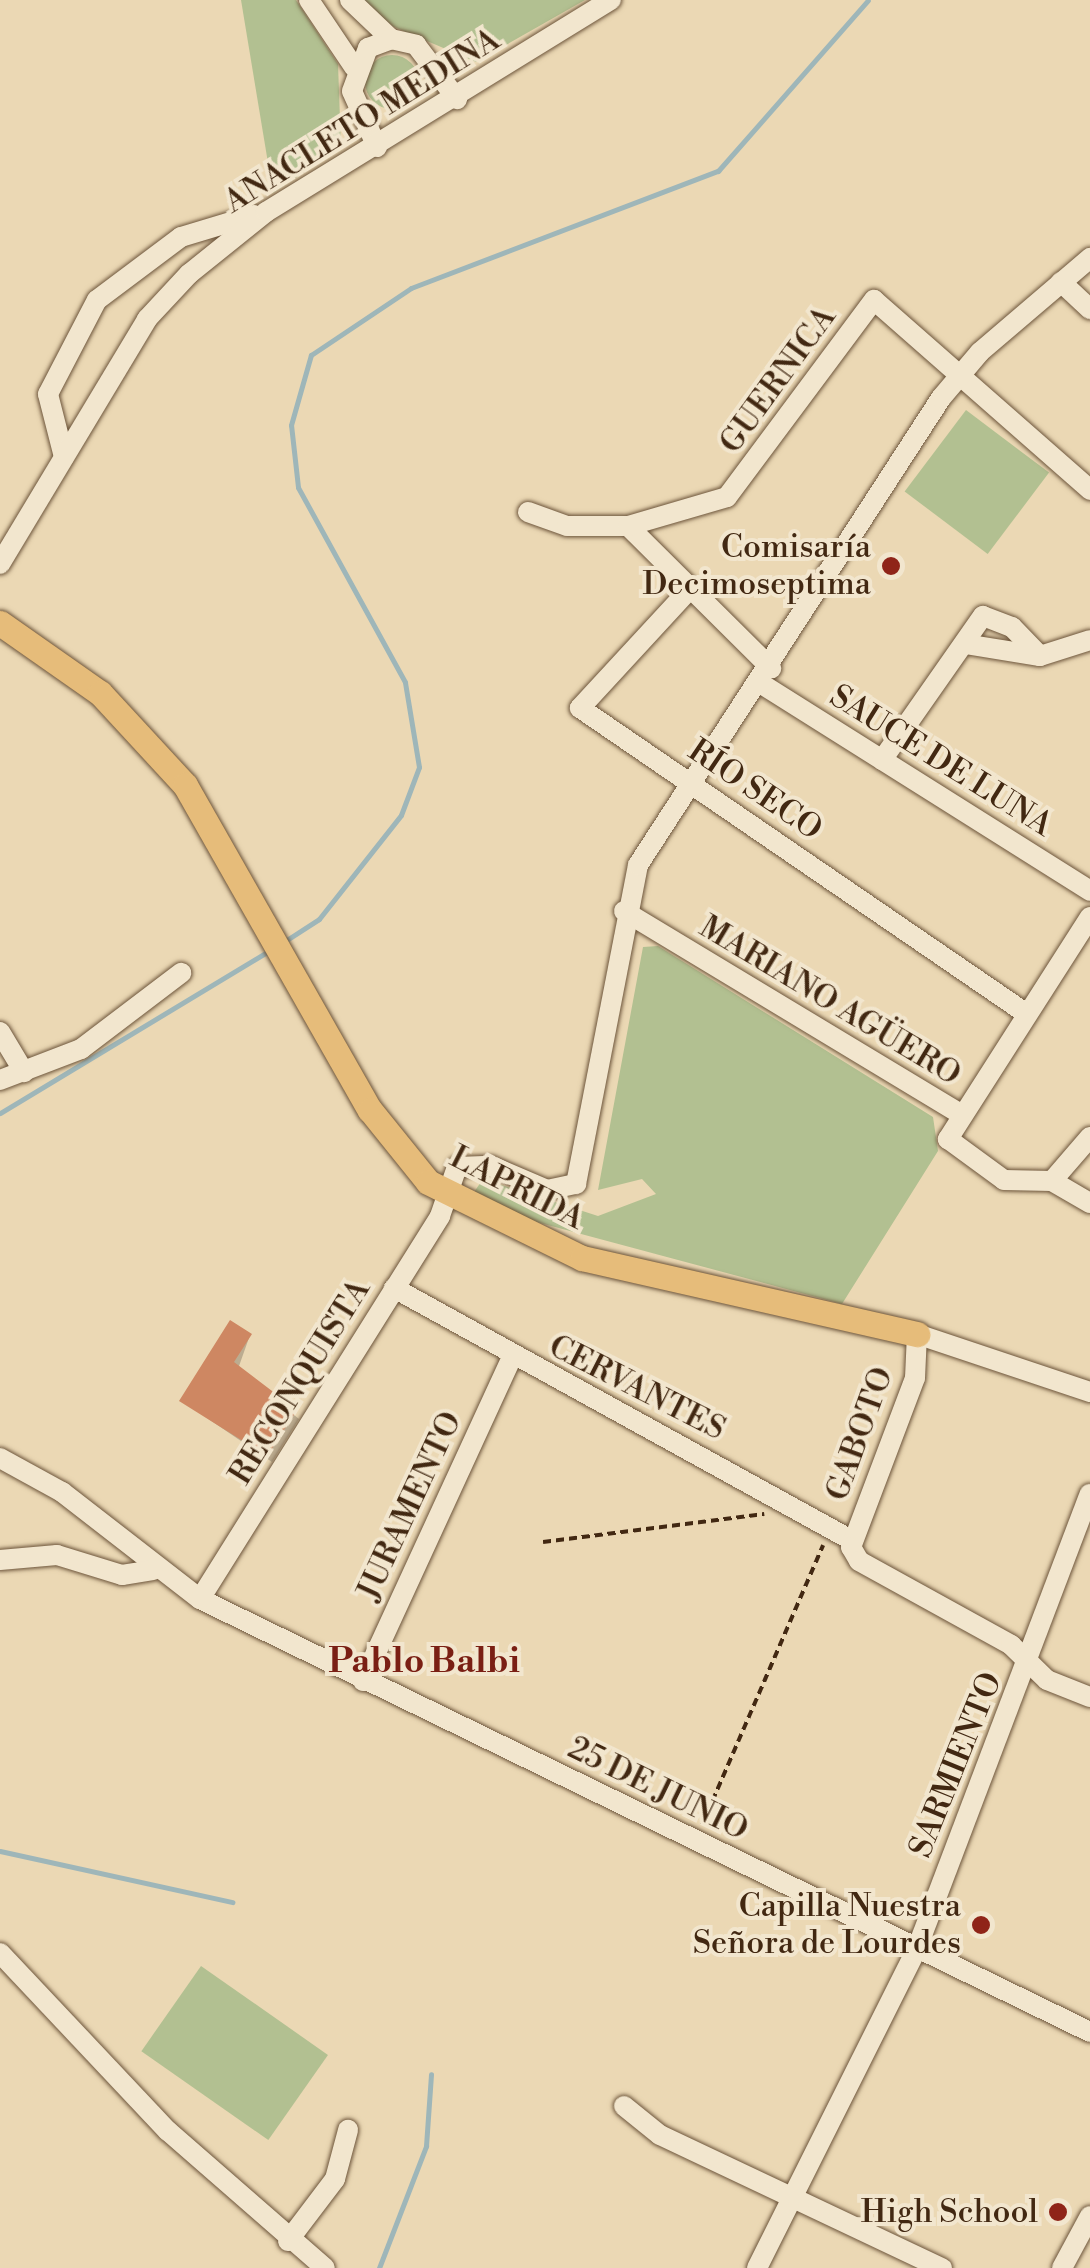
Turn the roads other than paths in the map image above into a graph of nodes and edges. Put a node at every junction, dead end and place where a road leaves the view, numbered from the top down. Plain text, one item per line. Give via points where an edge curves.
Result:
1 (309, 0) edge
2 (350, 0) edge
3 (612, 0) edge
4 (391, 39) junction
5 (354, 67) junction
6 (457, 99) junction
7 (377, 147) junction
8 (266, 212) junction
9 (1090, 258) edge
10 (1061, 282) junction
11 (1090, 309) edge
12 (962, 374) junction
13 (64, 457) junction
14 (1090, 490) edge
15 (528, 512) dead end
16 (628, 526) junction
17 (0, 564) edge
18 (687, 592) junction
19 (0, 623) edge
20 (1090, 640) edge
21 (965, 644) junction
22 (1040, 656) junction
23 (765, 676) junction
24 (882, 760) junction
25 (692, 782) junction
26 (1090, 890) edge
27 (624, 911) junction
28 (1090, 917) edge
29 (181, 973) dead end
30 (1024, 1012) junction
31 (0, 1032) edge
32 (24, 1072) junction
33 (0, 1080) edge
34 (958, 1112) junction
35 (1090, 1137) edge
36 (1052, 1180) junction
37 (446, 1195) junction
38 (1090, 1202) edge
39 (394, 1288) junction
40 (916, 1334) junction
41 (512, 1357) junction
42 (1090, 1392) edge
43 (0, 1458) edge
44 (1090, 1494) edge
45 (852, 1547) junction
46 (0, 1560) edge
47 (152, 1570) junction
48 (200, 1599) junction
49 (1029, 1663) junction
50 (363, 1680) junction
51 (1090, 1697) edge
52 (916, 1951) junction
53 (0, 1953) edge
54 (1090, 2032) edge
55 (624, 2106) dead end
56 (348, 2130) dead end
57 (792, 2199) junction
58 (1090, 2216) edge
59 (288, 2241) junction
60 (324, 2268) edge
61 (757, 2268) edge
62 (942, 2268) edge
63 (1062, 2268) edge

1 - 5 street
2 - 4 street
3 - 6 street, ANACLETO MEDINA
4 - 5 street
4 - 6 street via 426,54
5 - 7 street via 352,91
6 - 7 street, ANACLETO MEDINA
7 - 8 street, ANACLETO MEDINA
8 - 13 street, ANACLETO MEDINA via 167,295
8 - 13 street via 181,237 97,300 51,382
9 - 10 street
10 - 11 street
10 - 12 street
12 - 14 street, GUERNICA
12 - 16 street, GUERNICA via 874,300 727,498
12 - 23 street
13 - 17 street, ANACLETO MEDINA
15 - 16 street via 567,526
16 - 18 street, SAUCE DE LUNA
18 - 23 street, SAUCE DE LUNA
18 - 25 street, RÍO SECO via 580,708
19 - 37 main road, LAPRIDA via 66,665 152,745 252,900 388,1138
20 - 22 street
21 - 22 street
21 - 22 street via 983,616 998,618
21 - 24 street
23 - 24 street, SAUCE DE LUNA
23 - 25 street
24 - 26 street, SAUCE DE LUNA
25 - 27 street via 638,865
25 - 30 street, RÍO SECO
27 - 34 street, MARIANO AGÜERO
27 - 37 street, RECONQUISTA via 576,1184 547,1190 469,1163 457,1167
28 - 30 street, MARIANO AGÜERO
29 - 32 street via 110,1031
30 - 34 street, MARIANO AGÜERO
31 - 32 street
32 - 33 street
34 - 36 street via 948,1148 1021,1186
35 - 36 street
36 - 38 street
37 - 39 street, RECONQUISTA
37 - 40 main road, LAPRIDA via 537,1241 647,1278
39 - 41 street, CERVANTES
39 - 48 street, RECONQUISTA
40 - 42 street, LAPRIDA
40 - 45 street, GABOTO via 915,1378
41 - 45 street, CERVANTES via 798,1507
41 - 50 street, JURAMENTO
43 - 47 street, 25 DE JUNIO via 62,1492
44 - 49 street, SARMIENTO
45 - 49 street, CERVANTES
46 - 47 street via 57,1555 122,1575
47 - 48 street, 25 DE JUNIO
48 - 50 street, 25 DE JUNIO
49 - 51 street, CERVANTES
49 - 52 street, SARMIENTO
50 - 52 street, 25 DE JUNIO
52 - 54 street, 25 DE JUNIO
52 - 57 street, SARMIENTO
53 - 59 street via 152,2116
55 - 57 street via 660,2135
56 - 59 street via 336,2178
57 - 61 street, SARMIENTO
57 - 62 street
58 - 63 street
59 - 60 street

